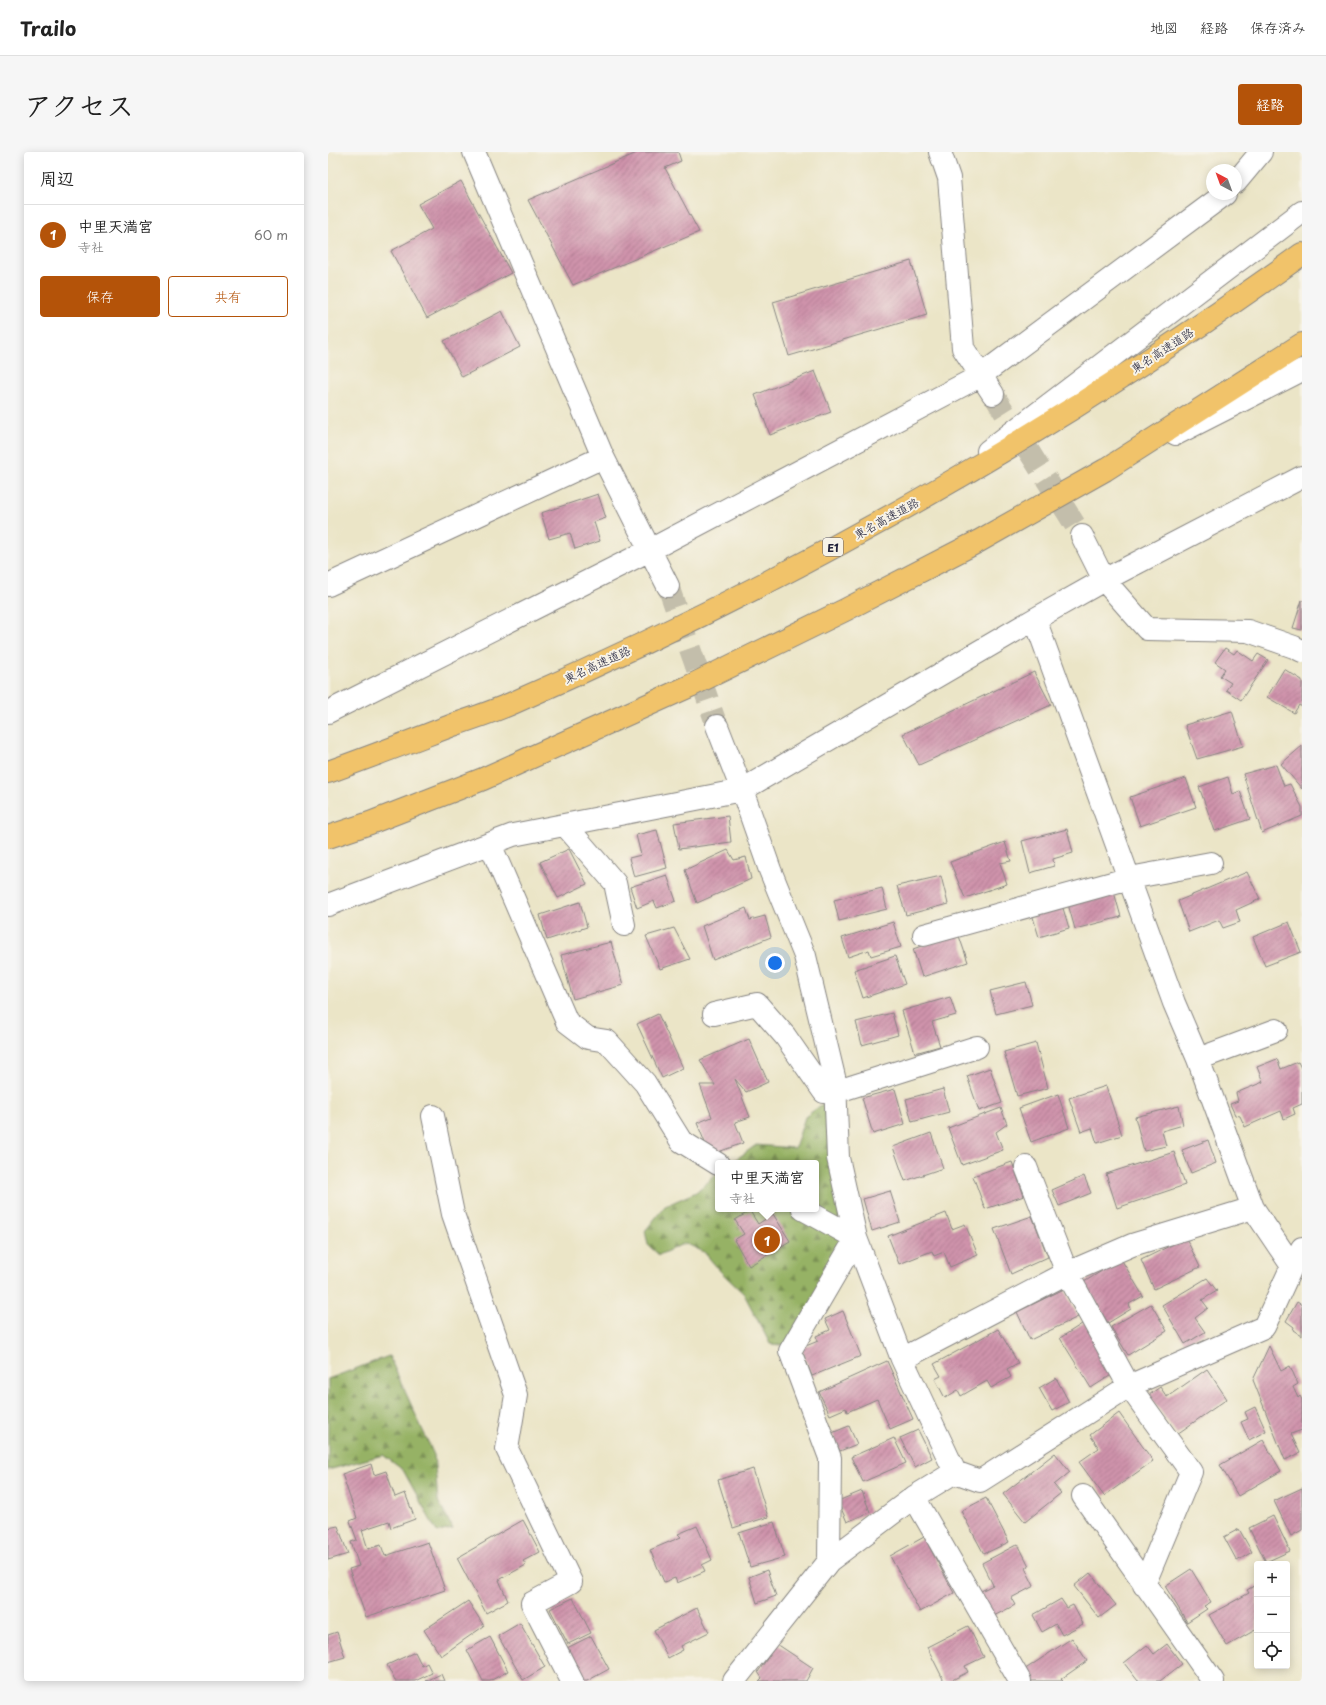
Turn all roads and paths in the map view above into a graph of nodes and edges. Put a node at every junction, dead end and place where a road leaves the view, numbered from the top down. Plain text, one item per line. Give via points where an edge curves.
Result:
1 (474, 152) edge
2 (940, 152) edge
3 (1261, 152) edge
4 (1242, 175) edge
5 (1217, 200) edge
6 (1302, 212) edge
7 (1302, 254) edge
8 (1302, 344) edge
9 (1302, 370) edge
10 (980, 376) junction
11 (993, 394) tunnel mouth
12 (604, 458) junction
13 (1105, 470) junction
14 (1302, 477) edge
15 (934, 492) junction
16 (1082, 536) tunnel mouth
17 (650, 550) junction
18 (1104, 580) junction
19 (328, 586) edge
20 (668, 586) tunnel mouth
21 (1035, 619) junction
22 (1302, 652) edge
23 (328, 712) edge
24 (717, 726) tunnel mouth
25 (328, 772) edge
26 (742, 790) junction
27 (566, 825) junction
28 (328, 837) edge
29 (490, 844) junction
30 (1211, 863) dead end
31 (1130, 878) junction
32 (328, 905) edge
33 (624, 925) dead end
34 (924, 935) dead end
35 (714, 1014) dead end
36 (1276, 1030) dead end
37 (977, 1047) dead end
38 (1198, 1060) junction
39 (835, 1092) junction
40 (433, 1116) dead end
41 (715, 1162) edge
42 (1026, 1167) dead end
43 (1253, 1208) junction
44 (808, 1212) edge
45 (856, 1238) junction
46 (1297, 1257) edge
47 (1067, 1273) junction
48 (902, 1359) junction
49 (1129, 1386) junction
50 (954, 1472) junction
51 (1083, 1496) dead end
52 (914, 1497) junction
53 (829, 1561) junction
54 (1144, 1585) junction
55 (572, 1681) edge
56 (734, 1681) edge
57 (1020, 1681) edge
58 (1213, 1681) edge

1 - 12 street
2 - 10 street via 949,178 963,348
3 - 4 street
5 - 10 street
6 - 15 street
7 - 15 highway, 東名高速道路 / E1 via 1064,414
8 - 13 highway
9 - 13 street
10 - 11 street
10 - 17 street
12 - 17 street
12 - 19 street
13 - 28 highway via 979,541 690,686 483,779 370,824
14 - 18 street
15 - 25 highway, 東名高速道路 / E1 via 677,627 513,703
16 - 18 street
17 - 20 street
17 - 23 street
18 - 21 street
18 - 22 street via 1146,630 1248,631
21 - 26 street
21 - 31 street
24 - 26 street
26 - 27 street
26 - 39 street via 770,870 805,956 835,1082
27 - 29 street via 513,835
27 - 33 street via 615,882
29 - 32 street
29 - 41 street via 567,1022 588,1038 606,1041 645,1082 681,1141
30 - 31 street
31 - 34 street
31 - 38 street via 1174,1003
35 - 39 street via 757,1004 785,1036 824,1092
36 - 38 street
37 - 39 street
38 - 43 street
39 - 45 street via 838,1158
40 - 55 street via 453,1214 516,1396 507,1449 571,1582 532,1603
42 - 47 street
43 - 46 street
43 - 47 street via 1132,1245
44 - 45 street
45 - 48 street
45 - 53 street via 790,1351 830,1458
46 - 49 street via 1264,1327
47 - 48 street
47 - 49 street
48 - 50 street
49 - 50 street via 980,1481
49 - 54 street via 1191,1472
50 - 52 street
51 - 54 street
52 - 53 street
52 - 57 street
53 - 56 street
54 - 58 street

